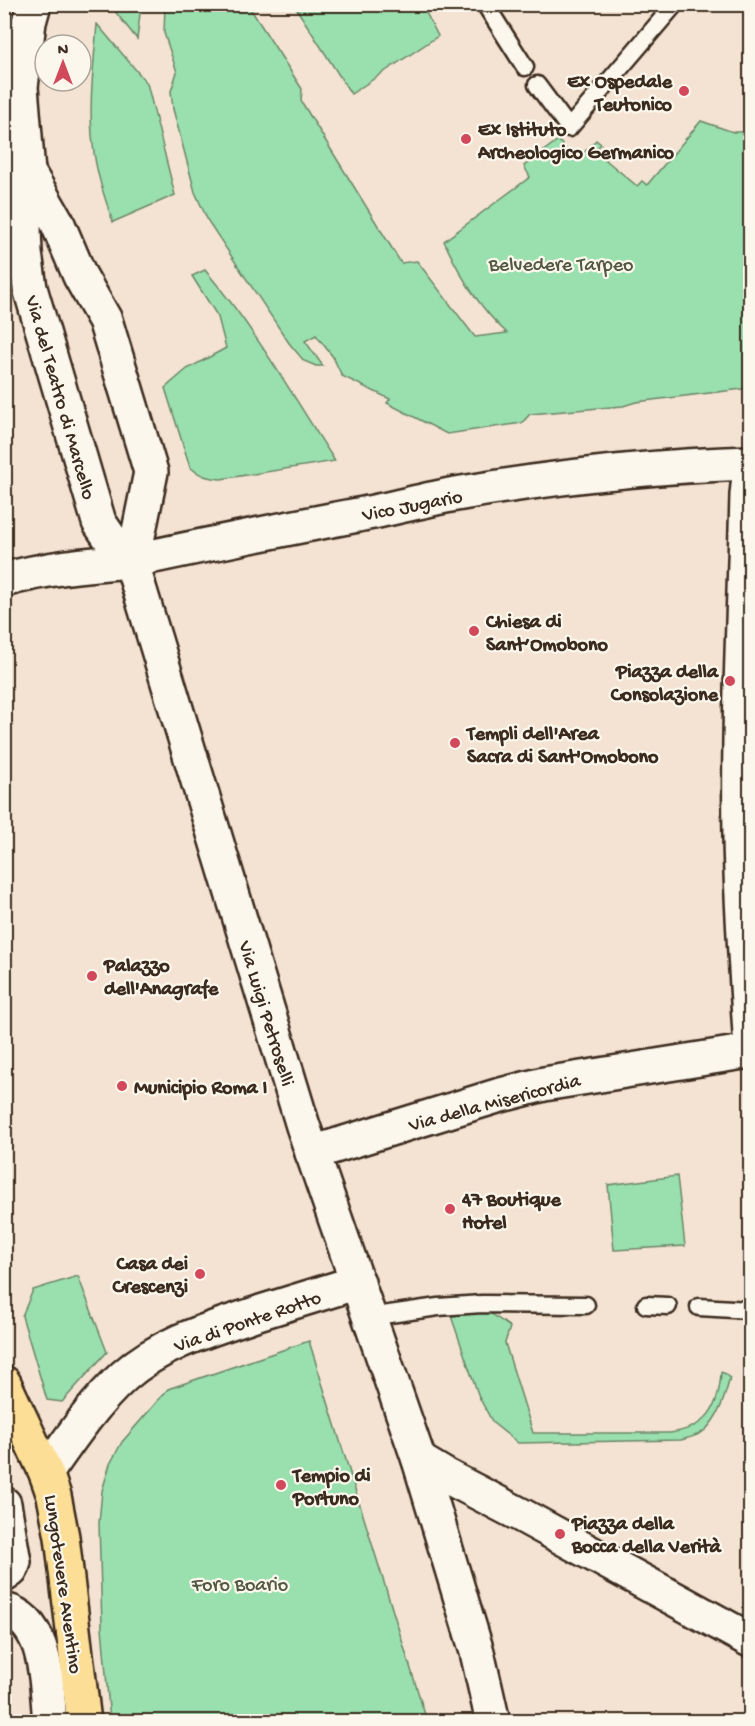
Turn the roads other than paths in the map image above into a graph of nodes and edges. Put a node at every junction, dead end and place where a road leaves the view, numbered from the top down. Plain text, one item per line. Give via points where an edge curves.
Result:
1 (34, 4) edge
2 (485, 4) edge
3 (675, 4) edge
4 (525, 67) dead end
5 (537, 85) dead end
6 (28, 172) junction
7 (750, 465) edge
8 (131, 561) junction
9 (4, 579) edge
10 (746, 675) edge
11 (750, 1034) edge
12 (750, 1051) edge
13 (312, 1153) junction
14 (358, 1282) junction
15 (586, 1305) dead end
16 (646, 1305) dead end
17 (668, 1306) dead end
18 (699, 1308) dead end
19 (750, 1310) edge
20 (369, 1317) junction
21 (4, 1383) edge
22 (419, 1460) junction
23 (46, 1473) junction
24 (4, 1504) edge
25 (4, 1575) edge
26 (4, 1610) edge
27 (750, 1640) edge
28 (50, 1722) edge
29 (84, 1722) edge
30 (493, 1722) edge

1 - 6 street, Via del Teatro di Marcello via 21,87
2 - 4 lane
3 - 5 lane via 569,128
6 - 8 street, Via del Teatro di Marcello via 24,228 30,288 99,522
6 - 8 street, Via del Teatro di Marcello via 57,222 80,276 84,326 143,513
7 - 8 street, Vico Jugario via 696,465 560,478 456,494
7 - 10 street
8 - 9 street, Vico Jugario
8 - 13 street, Via Luigi Petroselli
10 - 11 street via 740,836
12 - 13 street, Via della Misericordia via 544,1084
13 - 14 street, Via Luigi Petroselli
14 - 20 street, Via Luigi Petroselli
14 - 23 street, Via di Ponte Rotto via 229,1323 146,1359 98,1404
15 - 20 lane via 482,1304
16 - 17 lane
18 - 19 lane
20 - 22 street, Via Luigi Petroselli
21 - 23 main road, Lungotevere Aventino
22 - 27 street
22 - 30 street via 477,1652
23 - 29 main road, Lungotevere Aventino via 62,1537
24 - 25 street via 14,1562
26 - 28 street via 23,1617 35,1633

